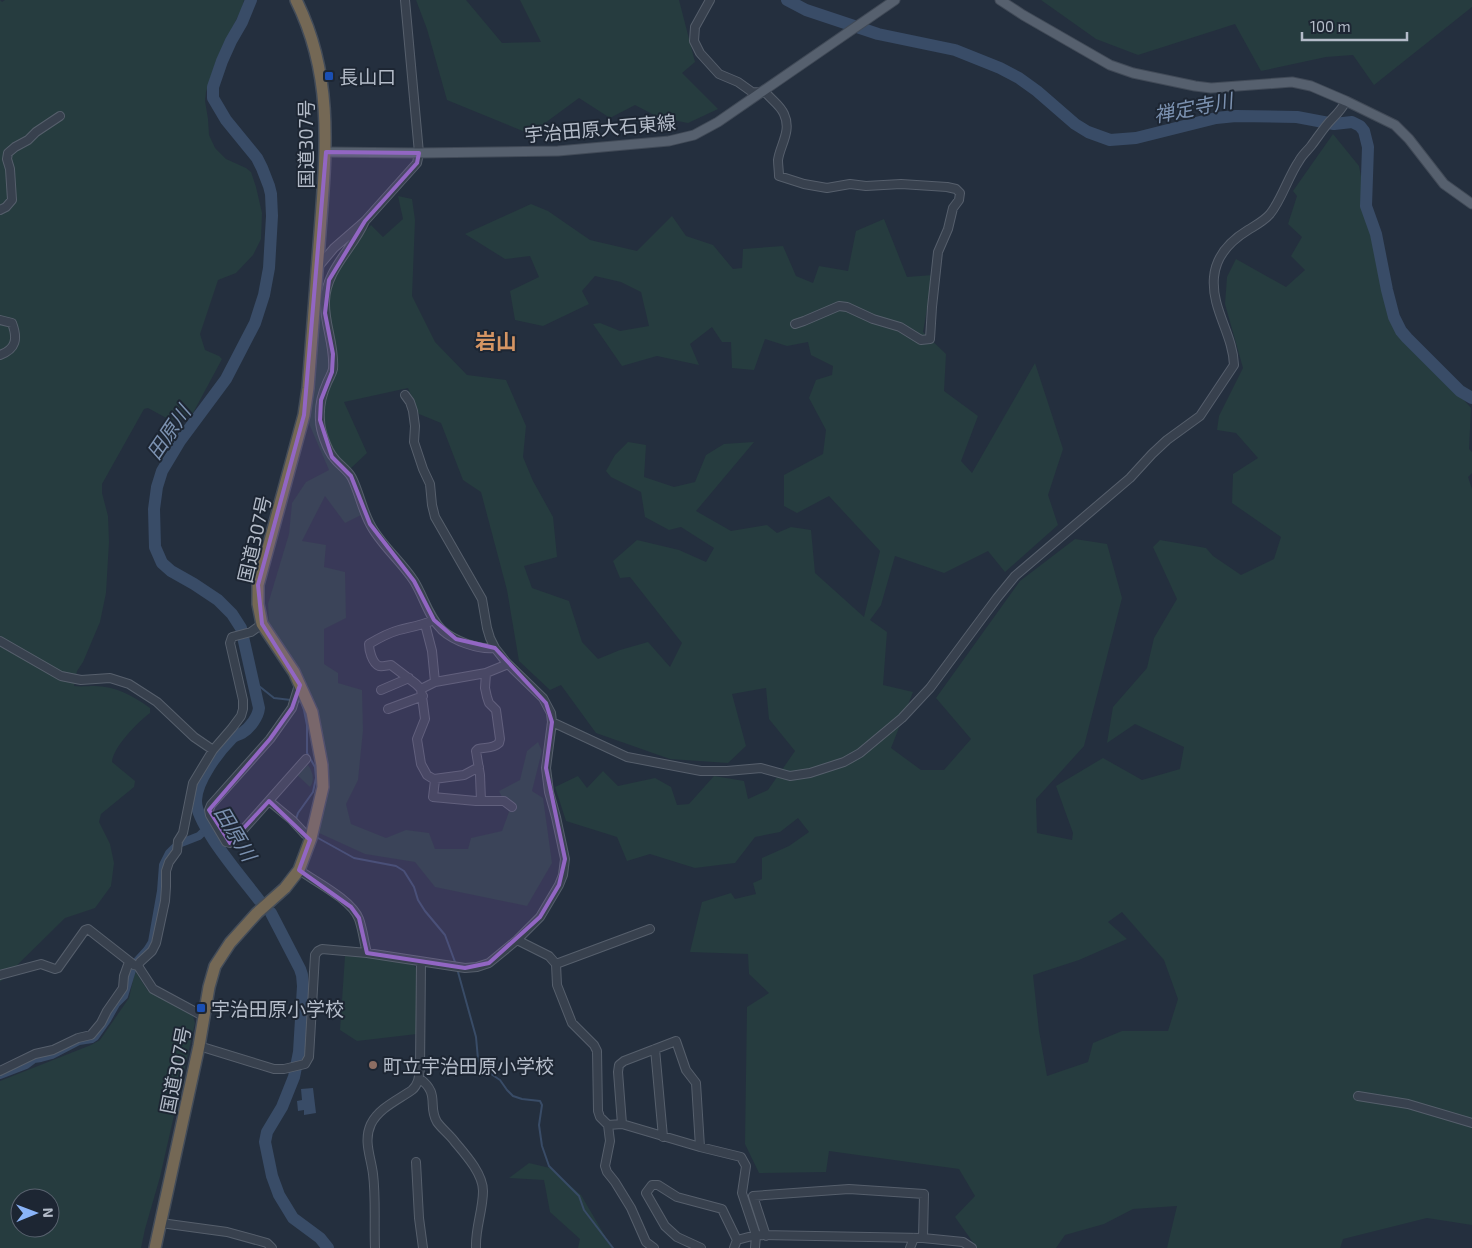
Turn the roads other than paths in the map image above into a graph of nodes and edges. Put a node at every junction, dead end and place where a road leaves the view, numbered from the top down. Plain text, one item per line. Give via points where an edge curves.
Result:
1 (296, 0) edge
2 (405, 0) edge
3 (710, 0) edge
4 (895, 0) edge
5 (1000, 0) edge
6 (760, 92) junction
7 (1346, 101) junction
8 (60, 116) dead end
9 (326, 152) junction
10 (419, 153) junction
11 (1472, 204) edge
12 (0, 210) edge
13 (365, 221) junction
14 (318, 267) junction
15 (0, 320) edge
16 (795, 324) dead end
17 (0, 355) edge
18 (405, 395) dead end
19 (434, 620) junction
20 (262, 624) junction
21 (426, 624) junction
22 (0, 641) edge
23 (495, 648) junction
24 (508, 664) junction
25 (486, 673) junction
26 (409, 678) junction
27 (435, 682) junction
28 (298, 690) junction
29 (381, 690) dead end
30 (422, 693) junction
31 (388, 709) dead end
32 (552, 722) junction
33 (212, 750) junction
34 (306, 759) dead end
35 (479, 767) junction
36 (434, 779) junction
37 (269, 801) junction
38 (481, 801) junction
39 (512, 807) dead end
40 (311, 838) junction
41 (299, 870) junction
42 (650, 929) dead end
43 (517, 940) junction
44 (367, 953) junction
45 (129, 962) junction
46 (421, 962) junction
47 (556, 964) junction
48 (138, 966) junction
49 (0, 975) edge
50 (203, 1016) junction
51 (199, 1046) junction
52 (655, 1049) junction
53 (0, 1071) edge
54 (419, 1078) junction
55 (1358, 1096) dead end
56 (1472, 1122) edge
57 (622, 1124) junction
58 (608, 1125) junction
59 (663, 1137) junction
60 (700, 1147) junction
61 (416, 1162) dead end
62 (161, 1223) junction
63 (756, 1236) junction
64 (766, 1236) junction
65 (914, 1238) junction
66 (923, 1238) junction
67 (737, 1240) junction
68 (156, 1248) edge
69 (272, 1248) edge
70 (375, 1248) edge
71 (423, 1248) edge
72 (476, 1248) edge
73 (654, 1248) edge
74 (701, 1248) edge
75 (734, 1248) edge
76 (755, 1248) edge
77 (910, 1248) edge
78 (972, 1248) edge

1 - 9 highway, 国道307号 via 312,38 320,69
2 - 10 street
3 - 6 street via 696,27 694,41 700,53 719,74 752,92
4 - 6 main road, 宇治田原大石東線
5 - 7 main road via 1103,61 1133,73 1211,88 1292,82 1312,86
6 - 10 main road, 宇治田原大石東線 via 718,122 694,135 670,141 558,151
6 - 16 street via 766,93 780,108 786,121 787,130 778,159 779,176 828,188 850,184 901,184 947,187 960,193 938,252 930,339 922,340 900,327 839,306
7 - 11 main road via 1395,126 1444,184
7 - 32 street via 1300,158 1269,215 1231,242 1220,257 1214,274 1214,298 1231,343 1234,365 1200,416 1167,440 1130,478 1015,576 930,688 902,718 860,753 844,762 790,776 761,768 701,771 627,757
8 - 12 street via 8,153 12,200
9 - 10 main road, 宇治田原大石東線
9 - 14 highway, 国道307号
10 - 13 street via 417,162
13 - 14 street
13 - 19 street via 329,280 325,313 334,354 332,372 321,400 320,420 332,457 351,476 370,524 414,582
14 - 20 highway, 国道307号 via 304,415 258,586
15 - 17 street via 12,324 15,342 8,352
18 - 23 street via 413,411 414,442 430,484 435,517 482,599 487,628
19 - 21 street
19 - 23 street via 456,639 488,649
20 - 28 highway, 国道307号 via 294,672
20 - 33 street via 251,632 232,637 230,643 243,709 232,728
21 - 26 street via 391,633 368,647 377,665 391,665
21 - 27 street
22 - 33 street via 62,676 81,680 110,678 129,684 157,702
23 - 24 street
24 - 25 street
24 - 32 street via 543,698
25 - 27 street
25 - 35 street via 486,696 496,710 500,739 496,746 478,749
26 - 29 street
26 - 30 street
27 - 30 street
28 - 37 street via 294,705 270,740 209,810 226,842 230,843
28 - 40 highway, 国道307号 via 312,712 322,765 323,788
30 - 31 street
30 - 36 street via 424,722 417,739 422,768
32 - 43 street via 546,768 565,859 563,875 540,917
33 - 48 street via 193,784 183,833 166,871 156,943
34 - 37 street
35 - 36 street via 464,775
35 - 38 street
36 - 38 street via 436,784 432,797
37 - 40 street
38 - 39 street via 504,801
40 - 41 highway, 国道307号
41 - 44 street via 351,907 359,918
41 - 50 highway, 国道307号 via 224,951 212,973
42 - 47 street
43 - 46 street via 489,963 477,967
43 - 47 street via 549,956
44 - 46 street
44 - 51 street via 322,949 316,953 309,1059 302,1065 279,1070
45 - 48 street
45 - 49 street via 88,929 58,968 41,964
45 - 53 street via 122,988 91,1035 35,1054
46 - 54 street
47 - 58 street via 557,985 572,1023 596,1051 598,1111
48 - 50 street via 153,989
50 - 51 highway, 国道307号
51 - 62 highway, 国道307号
52 - 57 street via 619,1065
52 - 59 street
52 - 60 street via 676,1041 686,1070 696,1083
54 - 70 street via 416,1087 380,1112 368,1134
54 - 72 street via 432,1091 438,1123 480,1177 483,1190
55 - 56 street via 1408,1104
57 - 58 street
57 - 59 street
58 - 73 street via 607,1172 631,1208 646,1242
59 - 60 street
60 - 63 street via 741,1157 746,1166 742,1193
61 - 71 street
62 - 68 highway, 国道307号
62 - 69 street via 227,1232 267,1243
63 - 64 street
63 - 67 street
63 - 76 street
64 - 65 street
64 - 66 street via 753,1196 849,1189 924,1194
65 - 66 street
65 - 77 street
66 - 78 street via 963,1242
67 - 74 street via 722,1208 677,1198 652,1184 646,1192 664,1226 677,1237
67 - 75 street

